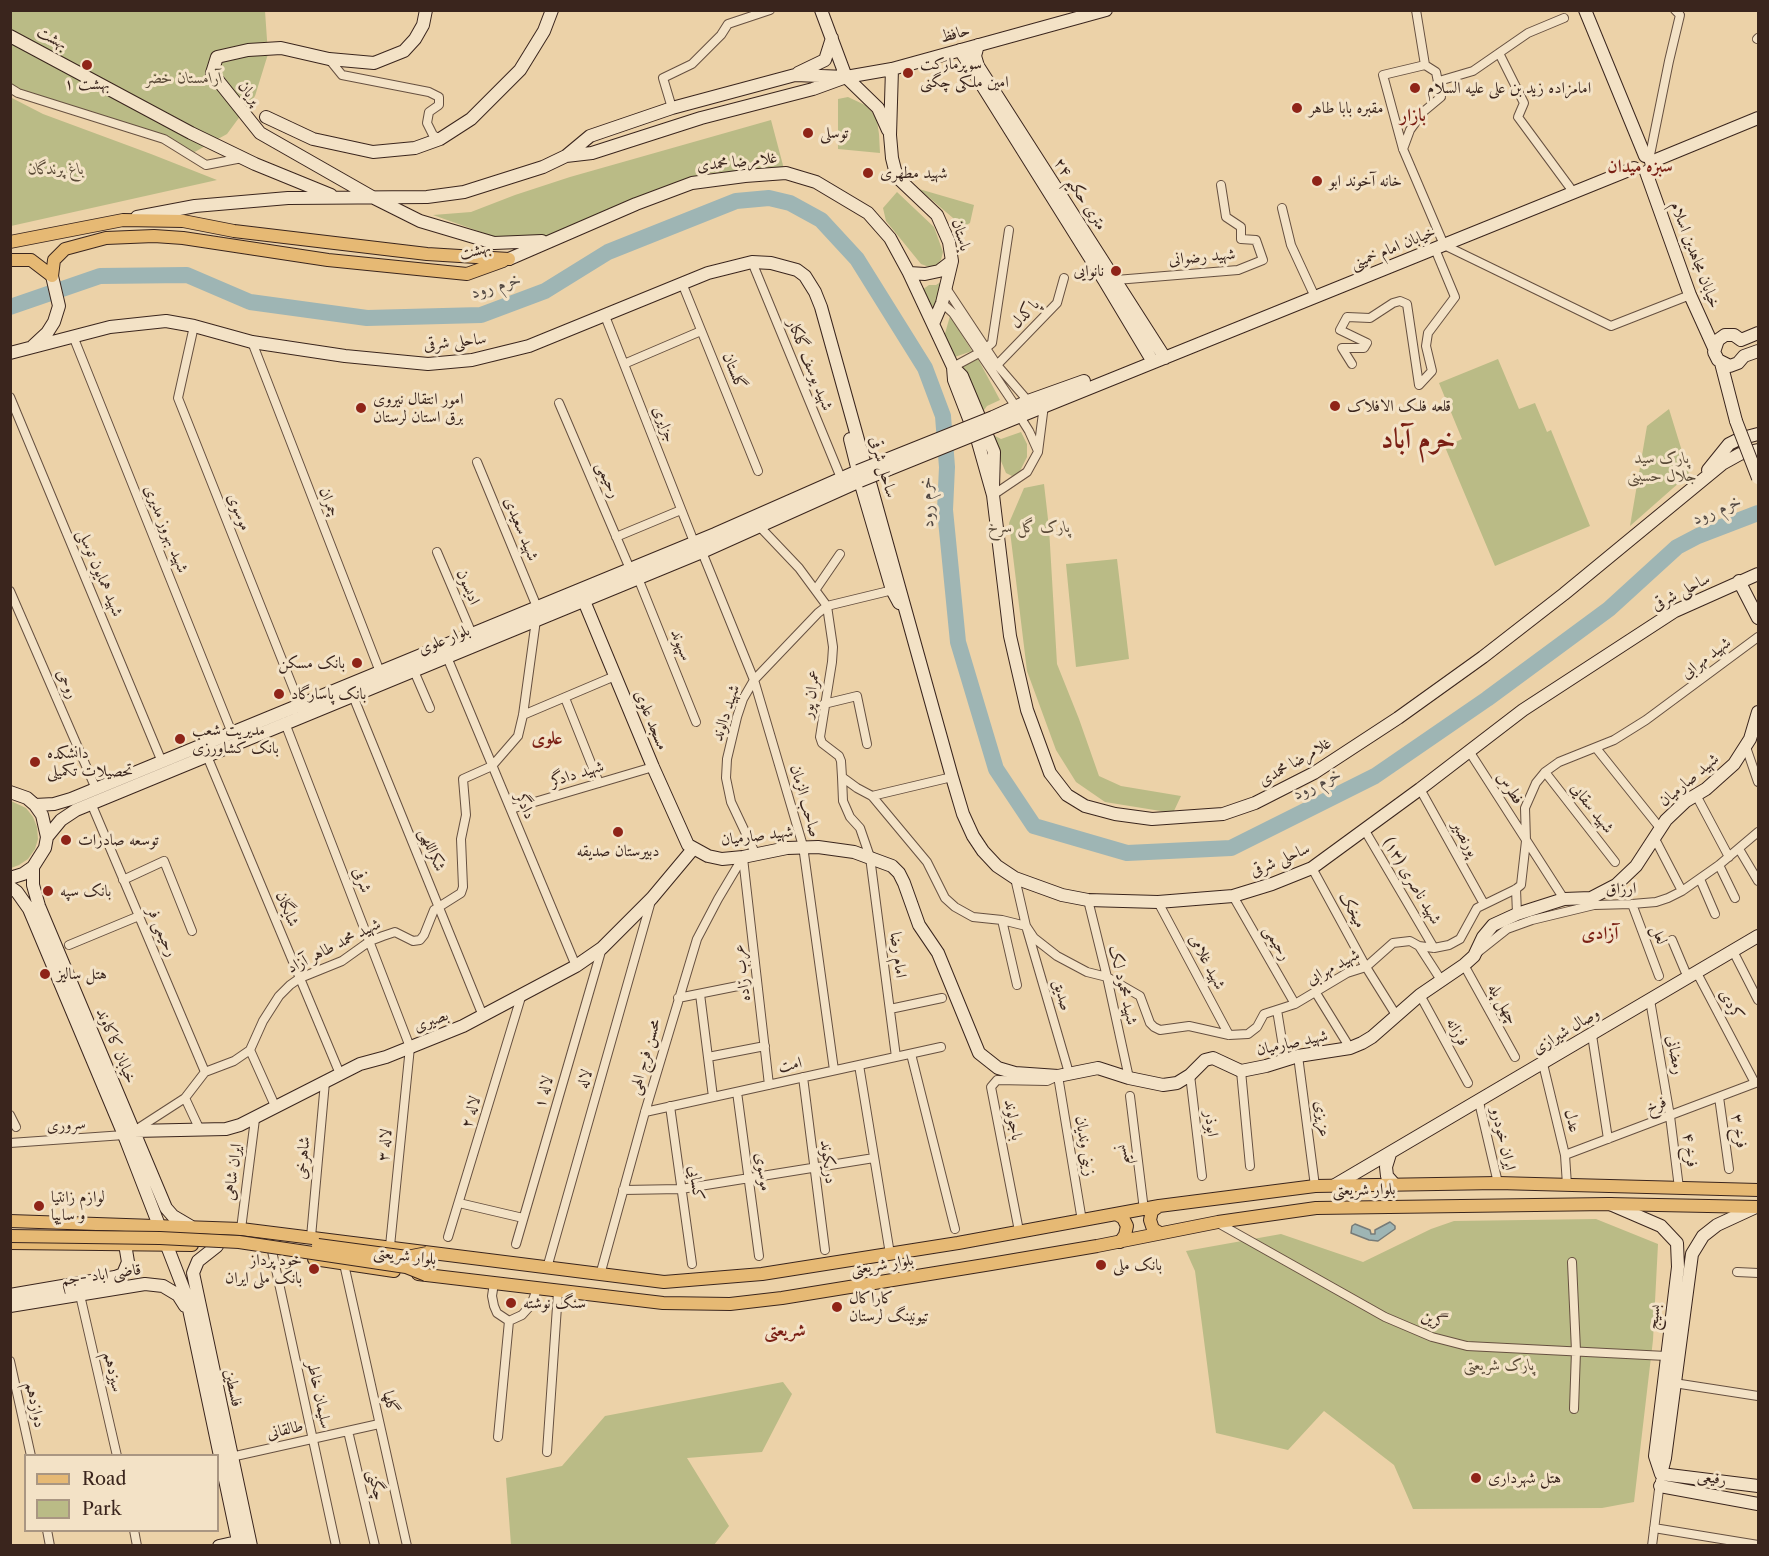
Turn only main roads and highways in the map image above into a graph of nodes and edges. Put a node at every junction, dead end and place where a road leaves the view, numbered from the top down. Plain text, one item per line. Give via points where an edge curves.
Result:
1 (426, 10) edge
2 (552, 10) edge
3 (821, 10) edge
4 (1106, 10) edge
5 (1585, 10) edge
6 (10, 36) edge
7 (832, 38) junction
8 (978, 45) junction
9 (960, 50) junction
10 (892, 69) junction
11 (795, 75) junction
12 (846, 77) junction
13 (696, 102) junction
14 (266, 117) dead end
15 (701, 118) junction
16 (1758, 118) edge
17 (890, 135) junction
18 (566, 156) junction
19 (1648, 162) junction
20 (428, 197) junction
21 (337, 198) junction
22 (374, 198) junction
23 (123, 220) junction
24 (420, 221) junction
25 (553, 240) junction
26 (10, 242) edge
27 (509, 259) junction
28 (10, 260) edge
29 (952, 261) junction
30 (909, 273) junction
31 (53, 281) junction
32 (825, 320) junction
33 (933, 324) junction
34 (1758, 333) edge
35 (32, 347) junction
36 (1714, 348) junction
37 (1758, 351) edge
38 (10, 353) edge
39 (1156, 359) junction
40 (1726, 364) junction
41 (1017, 411) junction
42 (1739, 420) junction
43 (1758, 434) edge
44 (1758, 450) edge
45 (1758, 462) edge
46 (859, 476) junction
47 (1758, 478) edge
48 (1695, 487) junction
49 (698, 547) junction
50 (634, 574) junction
51 (1758, 574) edge
52 (1739, 581) junction
53 (1758, 583) edge
54 (896, 589) junction
55 (584, 601) junction
56 (536, 614) junction
57 (1758, 618) edge
58 (910, 622) joint
59 (1758, 712) edge
60 (10, 792) edge
61 (35, 805) junction
62 (47, 837) junction
63 (693, 849) junction
64 (33, 867) junction
65 (10, 878) edge
66 (10, 887) edge
67 (1758, 936) edge
68 (129, 1133) junction
69 (1390, 1154) junction
70 (1335, 1185) junction
71 (1395, 1185) junction
72 (1758, 1190) edge
73 (1608, 1204) junction
74 (1159, 1206) junction
75 (1758, 1207) edge
76 (1116, 1214) junction
77 (10, 1221) edge
78 (113, 1224) junction
79 (130, 1224) junction
80 (159, 1225) junction
81 (190, 1226) junction
82 (10, 1228) edge
83 (221, 1228) junction
84 (256, 1231) junction
85 (1160, 1233) junction
86 (10, 1236) edge
87 (1120, 1242) junction
88 (10, 1243) edge
89 (112, 1244) junction
90 (128, 1244) junction
91 (166, 1245) junction
92 (218, 1246) junction
93 (248, 1248) junction
94 (427, 1253) junction
95 (426, 1275) junction
96 (10, 1295) edge
97 (10, 1306) edge
98 (188, 1309) junction
99 (1672, 1356) junction
100 (221, 1436) junction
101 (1661, 1480) junction
102 (1758, 1486) edge
103 (1758, 1504) edge
104 (244, 1543) edge
105 (219, 1545) edge

1 - 22 main road, پریان via 423,25 404,51 374,63 329,59 280,48 218,57 212,73 260,133
2 - 14 main road, پریان via 520,70 471,119 440,139 415,148 373,152 313,139
3 - 7 main road
4 - 8 main road, حافظ
5 - 19 main road, خیابان مجاهدین اسلام
6 - 21 main road, بهشت via 191,133
7 - 11 main road via 825,60
7 - 12 main road
8 - 9 main road, حافظ
8 - 39 main road, ۲۴ متری حکیم via 978,66 1116,280
9 - 10 main road, حافظ
9 - 39 main road, ۲۴ متری حکیم
10 - 12 main road, حافظ
10 - 17 main road, باستان
11 - 12 main road
11 - 13 main road
12 - 15 main road
12 - 17 main road, باستان via 878,108
13 - 15 main road
13 - 18 main road via 590,136
15 - 18 main road via 592,153
16 - 19 main road
17 - 29 main road, باستان via 899,179 938,215
18 - 20 main road via 464,192
19 - 36 main road, خیابان مجاهدین اسلام via 1690,295
19 - 39 main road, خیابان امام خمینی via 1637,157 1634,168 1574,194
20 - 22 main road
20 - 24 main road via 416,206
21 - 22 main road
21 - 23 main road via 195,206
22 - 24 main road
23 - 26 main road, بهشت
23 - 27 main road, بهشت via 183,221 234,231 427,254
24 - 25 main road via 494,243
25 - 27 main road, غلامرضا محمدی
25 - 30 main road, غلامرضا محمدی via 692,183 786,173 816,182 868,213 891,238
27 - 31 main road, بهشت via 467,274 328,260 183,238 106,238 65,249 54,260
28 - 31 main road via 32,260
29 - 30 main road via 939,271
29 - 33 main road, باستان
30 - 33 main road, غلامرضا محمدی
31 - 35 main road via 59,306 54,322
32 - 35 main road, ساحلی شرقی via 805,276 785,266 752,262 708,273 529,346 472,360 428,364 345,356 252,342 166,321 110,327
32 - 46 main road via 828,360
32 - 54 main road, ساحل شرقی
33 - 48 main road, غلامرضا محمدی via 952,367 993,495 1010,636 1028,710 1050,773 1067,795 1085,806 1115,814 1152,819 1223,814 1255,803 1314,773 1483,657
34 - 36 main road via 1742,340 1725,335
35 - 38 main road, ساحلی شرقی
36 - 40 main road, خیابان مجاهدین اسلام via 1716,357
37 - 40 main road via 1738,363
39 - 41 main road, خیابان امام خمینی via 1044,405
39 - 41 main road, خیابان امام خمینی via 1028,401
40 - 42 main road
41 - 46 main road, خیابان امام خمینی, bridge
42 - 45 main road
42 - 47 main road, bridge
43 - 48 main road via 1729,444
44 - 48 main road, غلامرضا محمدی via 1722,464
46 - 49 main road, بلوار علوی via 760,526
46 - 49 main road, بلوار علوی via 841,478
46 - 54 main road
49 - 50 main road, بلوار علوی
50 - 55 main road, بلوار علوی
50 - 56 main road, بلوار علوی
51 - 52 main road, ساحلی شرقی
52 - 53 main road
52 - 57 main road
52 - 58 main road, ساحلی شرقی via 1675,611 1523,710 1312,868 1233,896 1158,902 1088,900 1062,895 1016,878 983,851 963,814
54 - 58 main road, ساحل شرقی
55 - 56 main road, بلوار علوی
55 - 63 main road, مسجد علوی via 652,767 685,840
56 - 61 main road, بلوار علوی via 472,634 96,789 54,804
56 - 62 main road, بلوار علوی via 447,657 91,803 61,820
59 - 63 main road, شهید صارمیان via 1746,747 1734,764 1686,801 1657,833 1636,866 1616,885 1591,898 1564,899 1493,925 1464,965 1420,995 1372,1037 1350,1048 1241,1071 1213,1058 1177,1083 1163,1085 1098,1068 1064,1074 1004,1071 990,1063 979,1053 938,953 914,915 904,883 892,866 854,852 803,846 722,859
60 - 61 main road
61 - 62 main road via 42,815
62 - 64 main road, بلوار علوی
63 - 68 main road, بصیری via 602,948 521,997 463,1026 360,1064 255,1119 226,1128
64 - 65 main road
64 - 68 main road, خیابان کاکاوند via 39,906
66 - 68 main road, خیابان کاکاوند via 29,909
67 - 69 main road, وصال شیرازی
68 - 80 main road, خیابان کاکاوند
68 - 81 main road, خیابان کاکاوند via 166,1208
69 - 70 main road, وصال شیرازی
69 - 71 main road via 1386,1167
70 - 71 main road, بلوار شریعتی
70 - 74 main road, بلوار شریعتی
71 - 72 main road, بلوار شریعتی via 1498,1183
73 - 75 main road, بلوار شریعتی
73 - 85 main road, بلوار شریعتی via 1316,1208
73 - 99 main road, بسیج via 1661,1226 1677,1243
74 - 76 main road, بلوار شریعتی
74 - 85 main road via 1150,1220
75 - 99 main road, بسیج via 1702,1236 1692,1254
76 - 87 main road via 1126,1226
76 - 94 main road, بلوار شریعتی via 890,1254 727,1278 664,1282
77 - 78 main road, بلوار شریعتی
78 - 79 main road, بلوار شریعتی
78 - 89 main road via 119,1233
79 - 80 main road, بلوار شریعتی
79 - 90 main road
80 - 81 main road, بلوار شریعتی
80 - 91 main road, خیابان کاکاوند
81 - 83 main road, بلوار شریعتی
82 - 94 main road, bridge via 240,1235 406,1257
83 - 84 main road, بلوار شریعتی
83 - 92 main road via 228,1238
84 - 93 main road via 244,1236
84 - 94 main road, بلوار شریعتی
85 - 87 main road, بلوار شریعتی
86 - 95 main road, bridge via 239,1242 406,1267
87 - 95 main road, بلوار شریعتی via 730,1304 663,1303
88 - 89 main road, بلوار شریعتی
89 - 90 main road, بلوار شریعتی
90 - 91 main road, بلوار شریعتی
90 - 96 main road, قاضی اباد -جم via 123,1274
91 - 92 main road, بلوار شریعتی
91 - 98 main road, فلسطین
92 - 93 main road, بلوار شریعتی
92 - 100 main road, فلسطین via 198,1261 193,1274
93 - 95 main road, بلوار شریعتی
97 - 98 main road, قاضی اباد -جم via 137,1285 163,1286 178,1295
98 - 100 main road, فلسطین
99 - 101 main road, بسیج via 1674,1383
99 - 101 main road, بسیج via 1655,1456
100 - 104 main road, فلسطین
100 - 104 main road, فلسطین via 231,1457
101 - 102 main road, رفیعی
101 - 103 main road, رفیعی
104 - 105 main road

